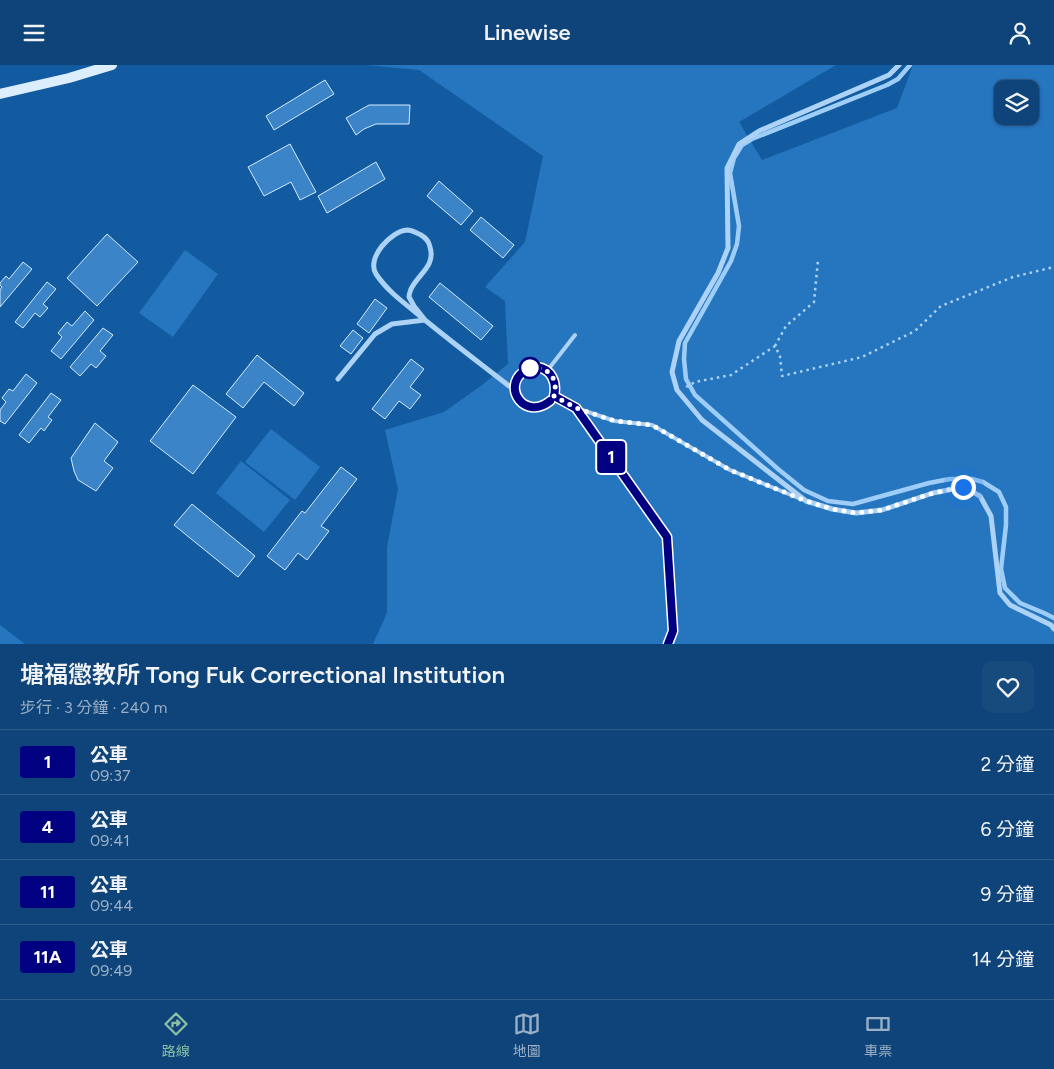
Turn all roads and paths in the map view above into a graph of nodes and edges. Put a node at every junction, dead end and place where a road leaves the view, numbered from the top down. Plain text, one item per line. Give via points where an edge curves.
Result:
1 (112, 65) edge
2 (899, 65) edge
3 (0, 94) edge
4 (818, 260) dead end
5 (1054, 267) edge
6 (424, 320) junction
7 (575, 335) dead end
8 (776, 346) junction
9 (547, 371) junction
10 (338, 379) dead end
11 (695, 382) dead end
12 (515, 386) junction
13 (554, 396) junction
14 (576, 408) junction
15 (806, 501) junction
16 (1054, 629) edge
17 (668, 644) edge

1 - 3 main road
2 - 15 street via 889,75 759,131 739,144 727,168 728,248 718,273 679,341 672,372 677,390 702,420
4 - 8 path via 814,302 786,326
5 - 8 path via 1013,277 941,306 915,331 862,357 782,376
6 - 6 street via 396,296 375,271 375,258 381,246 408,230 424,237 431,249 429,264 410,289 409,297
6 - 10 street via 392,324 375,334
6 - 12 street via 509,386
7 - 9 lane
8 - 11 path via 731,375
9 - 12 street via 530,368 520,375
9 - 13 street via 555,382
12 - 13 street via 518,398 527,407 540,408
13 - 14 street
14 - 15 lane via 615,421 652,425 730,470
14 - 17 street via 667,537 673,631
15 - 16 street via 856,513 882,510 963,487 980,496 991,516 1000,593 1010,605

